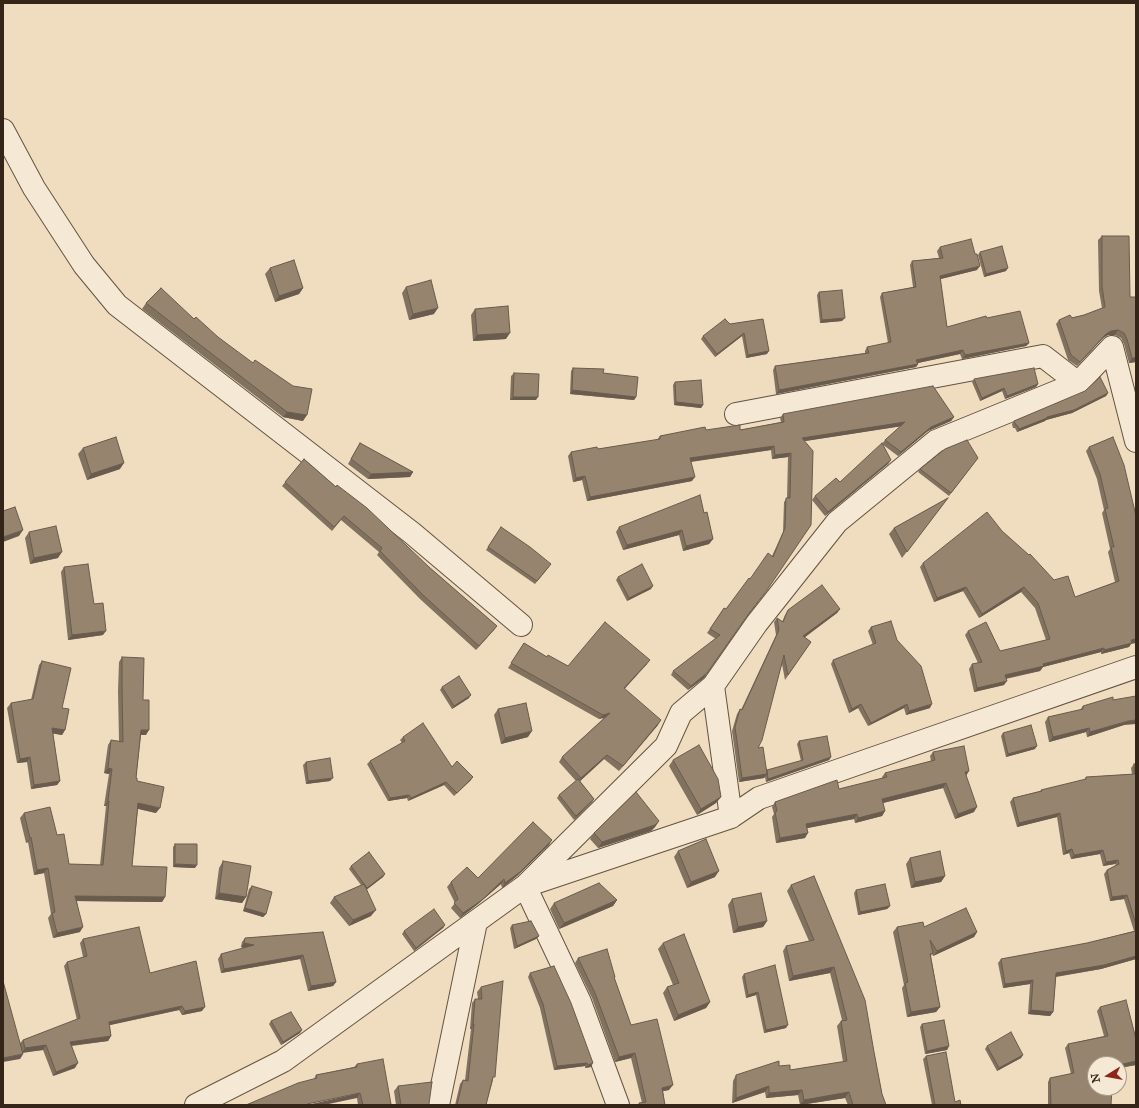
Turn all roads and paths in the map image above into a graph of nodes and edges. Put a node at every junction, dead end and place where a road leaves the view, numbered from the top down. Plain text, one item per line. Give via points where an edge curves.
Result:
1 (3, 130) edge
2 (1078, 383) junction
3 (736, 414) dead end
4 (1136, 441) edge
5 (521, 625) dead end
6 (1136, 668) edge
7 (713, 686) junction
8 (732, 817) junction
9 (525, 886) junction
10 (476, 922) junction
11 (196, 1105) edge
12 (438, 1105) edge
13 (618, 1105) edge

1 - 5 street via 34,188 84,265 118,305 412,533
2 - 3 street via 1043,356
2 - 4 street via 1112,347
2 - 7 street via 936,441 836,522 757,623
6 - 8 street via 759,798
7 - 8 street
7 - 9 street via 681,713 666,746
8 - 9 street
9 - 10 street
9 - 13 street via 580,1002
10 - 11 street via 283,1061
10 - 12 street

